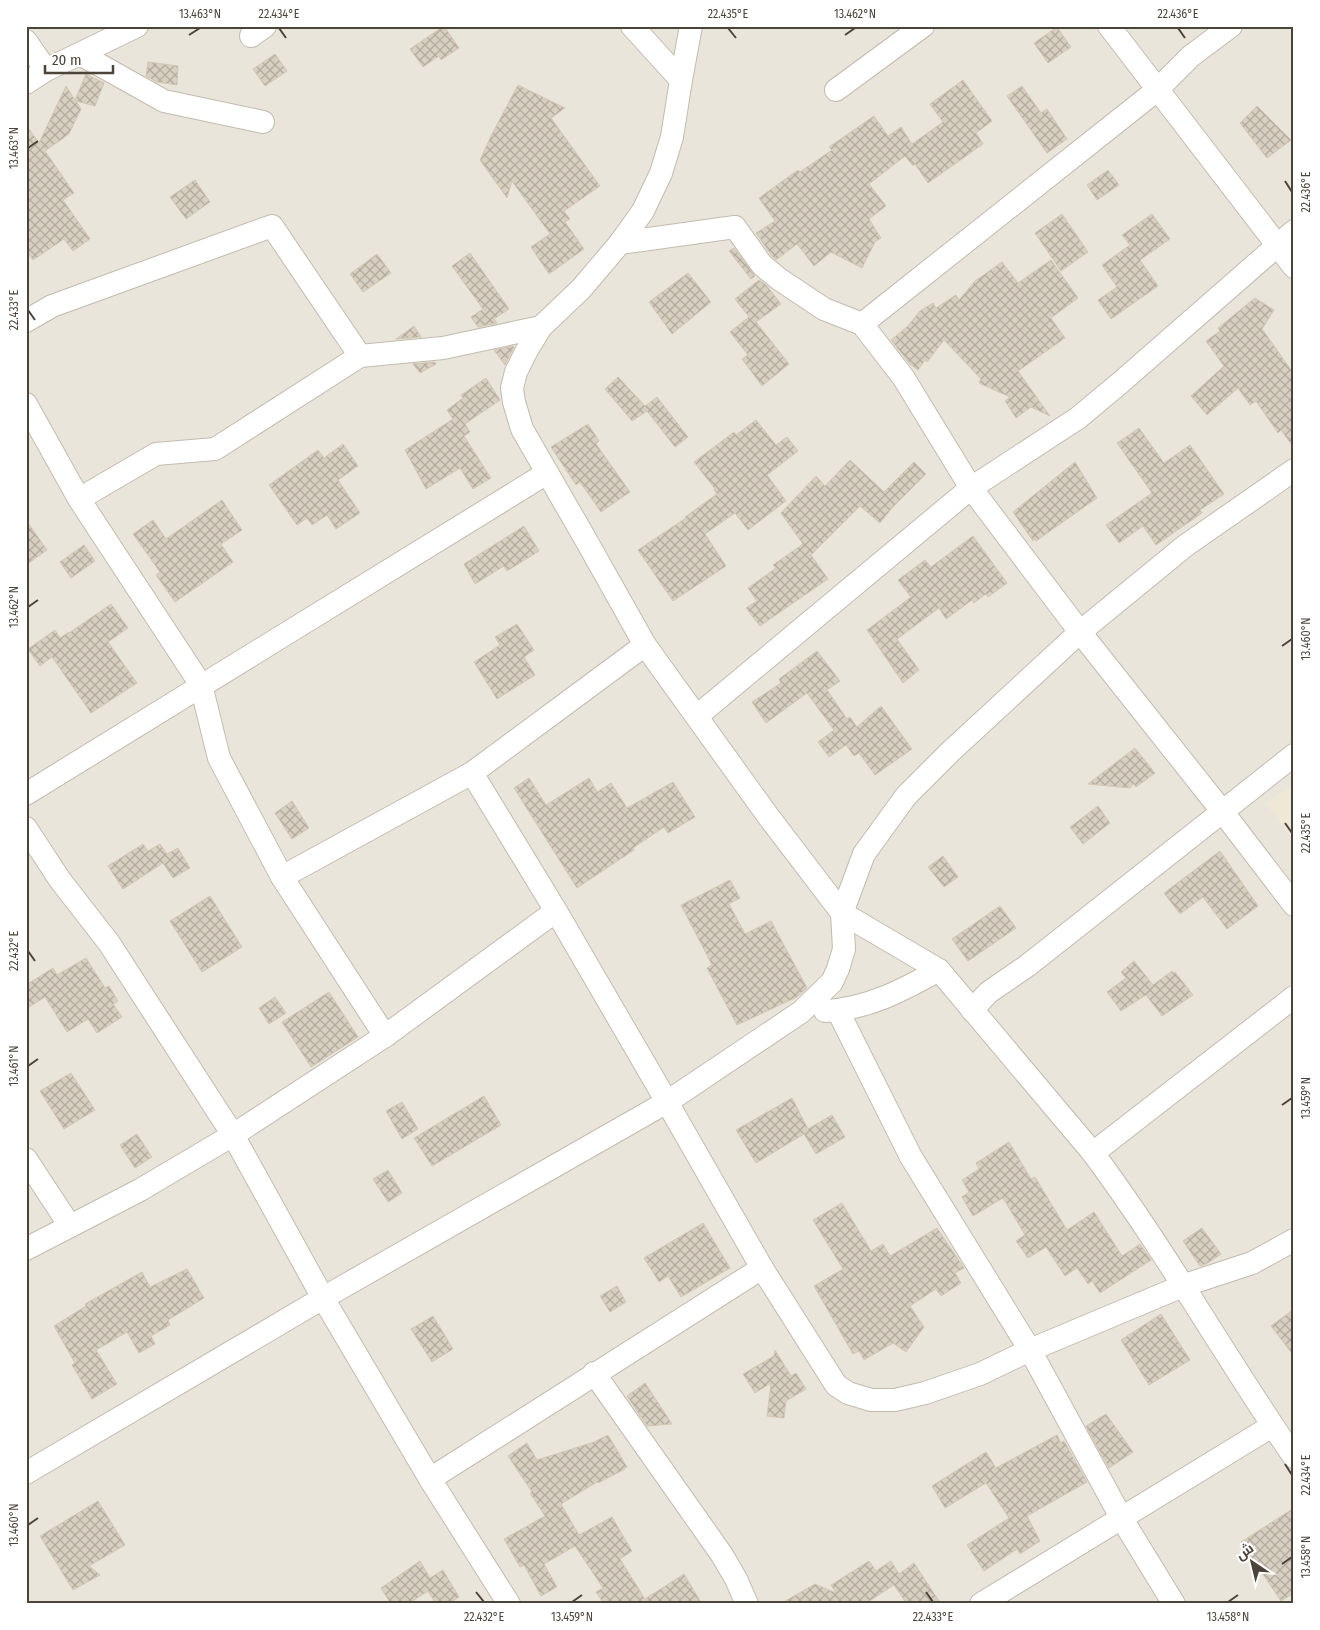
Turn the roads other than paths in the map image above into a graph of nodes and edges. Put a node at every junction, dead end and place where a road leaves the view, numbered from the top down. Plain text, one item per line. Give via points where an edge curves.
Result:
1 (138, 26) edge
2 (632, 26) edge
3 (691, 26) edge
4 (923, 26) edge
5 (1109, 26) edge
6 (1230, 26) edge
7 (26, 41) edge
8 (80, 54) junction
9 (46, 70) junction
10 (681, 80) junction
11 (26, 83) edge
12 (836, 90) dead end
13 (1157, 90) junction
14 (263, 122) dead end
15 (1285, 238) edge
16 (620, 243) junction
17 (1294, 267) edge
18 (26, 321) edge
19 (862, 324) junction
20 (541, 328) junction
21 (360, 356) junction
22 (26, 404) edge
23 (1294, 470) edge
24 (547, 473) junction
25 (971, 488) junction
26 (79, 499) junction
27 (1080, 632) junction
28 (645, 645) junction
29 (201, 685) junction
30 (697, 716) junction
31 (1294, 754) edge
32 (472, 773) junction
33 (29, 786) edge
34 (1222, 811) junction
35 (26, 828) edge
36 (282, 877) junction
37 (1294, 905) edge
38 (556, 911) junction
39 (842, 912) junction
40 (939, 970) junction
41 (1294, 997) edge
42 (838, 1010) junction
43 (972, 1010) junction
44 (801, 1012) junction
45 (385, 1036) junction
46 (667, 1102) junction
47 (233, 1135) junction
48 (1093, 1153) junction
49 (26, 1159) edge
50 (70, 1226) junction
51 (1294, 1240) edge
52 (26, 1249) edge
53 (762, 1268) junction
54 (1185, 1285) junction
55 (323, 1298) junction
56 (1030, 1350) junction
57 (594, 1373) junction
58 (1272, 1426) junction
59 (1294, 1457) edge
60 (26, 1474) edge
61 (430, 1478) junction
62 (1122, 1519) junction
63 (509, 1604) edge
64 (748, 1604) edge
65 (982, 1604) edge
66 (1174, 1604) edge

1 - 8 street
2 - 10 street
3 - 10 street
4 - 12 street
5 - 13 street
6 - 13 street via 1191,56
7 - 9 street
8 - 9 street
8 - 14 street via 164,100
9 - 11 street
10 - 16 street via 672,137 662,173 644,211
13 - 15 street
13 - 19 street
15 - 17 street
15 - 25 street via 1078,418
16 - 19 street via 736,227 762,265 779,280 824,309
16 - 20 street via 581,289
18 - 21 street via 52,306 272,226
19 - 25 street via 903,377
20 - 21 street via 443,348
20 - 24 street via 516,372 512,388 522,429
21 - 26 street via 215,449 156,454
22 - 26 street
23 - 27 street via 1186,546
24 - 28 street
24 - 29 street
25 - 27 street
25 - 30 street
26 - 29 street
27 - 34 street
27 - 39 street via 906,796 864,854
28 - 30 street
28 - 32 street
29 - 33 street
29 - 36 street via 218,758
30 - 39 street
31 - 34 street
32 - 36 street
32 - 38 street
34 - 37 street
34 - 43 street via 1027,966 988,992
35 - 47 street via 60,880 108,943
36 - 45 street
38 - 45 street
38 - 46 street
39 - 40 street
39 - 44 street via 844,949 838,969 832,982
40 - 42 street via 886,998
40 - 43 street
41 - 48 street
42 - 44 street
42 - 56 street via 911,1157
43 - 48 street
44 - 46 street
45 - 47 street
46 - 53 street
46 - 55 street
47 - 50 street via 140,1190
47 - 55 street
48 - 54 street
49 - 50 street
50 - 52 street
51 - 54 street via 1252,1263
53 - 56 street via 836,1385 856,1396 895,1400 980,1374
53 - 57 street
54 - 56 street
54 - 58 street
55 - 60 street
55 - 61 street
56 - 62 street
57 - 61 street
57 - 64 street via 722,1555
58 - 59 street
58 - 62 street
61 - 63 street
62 - 65 street
62 - 66 street

